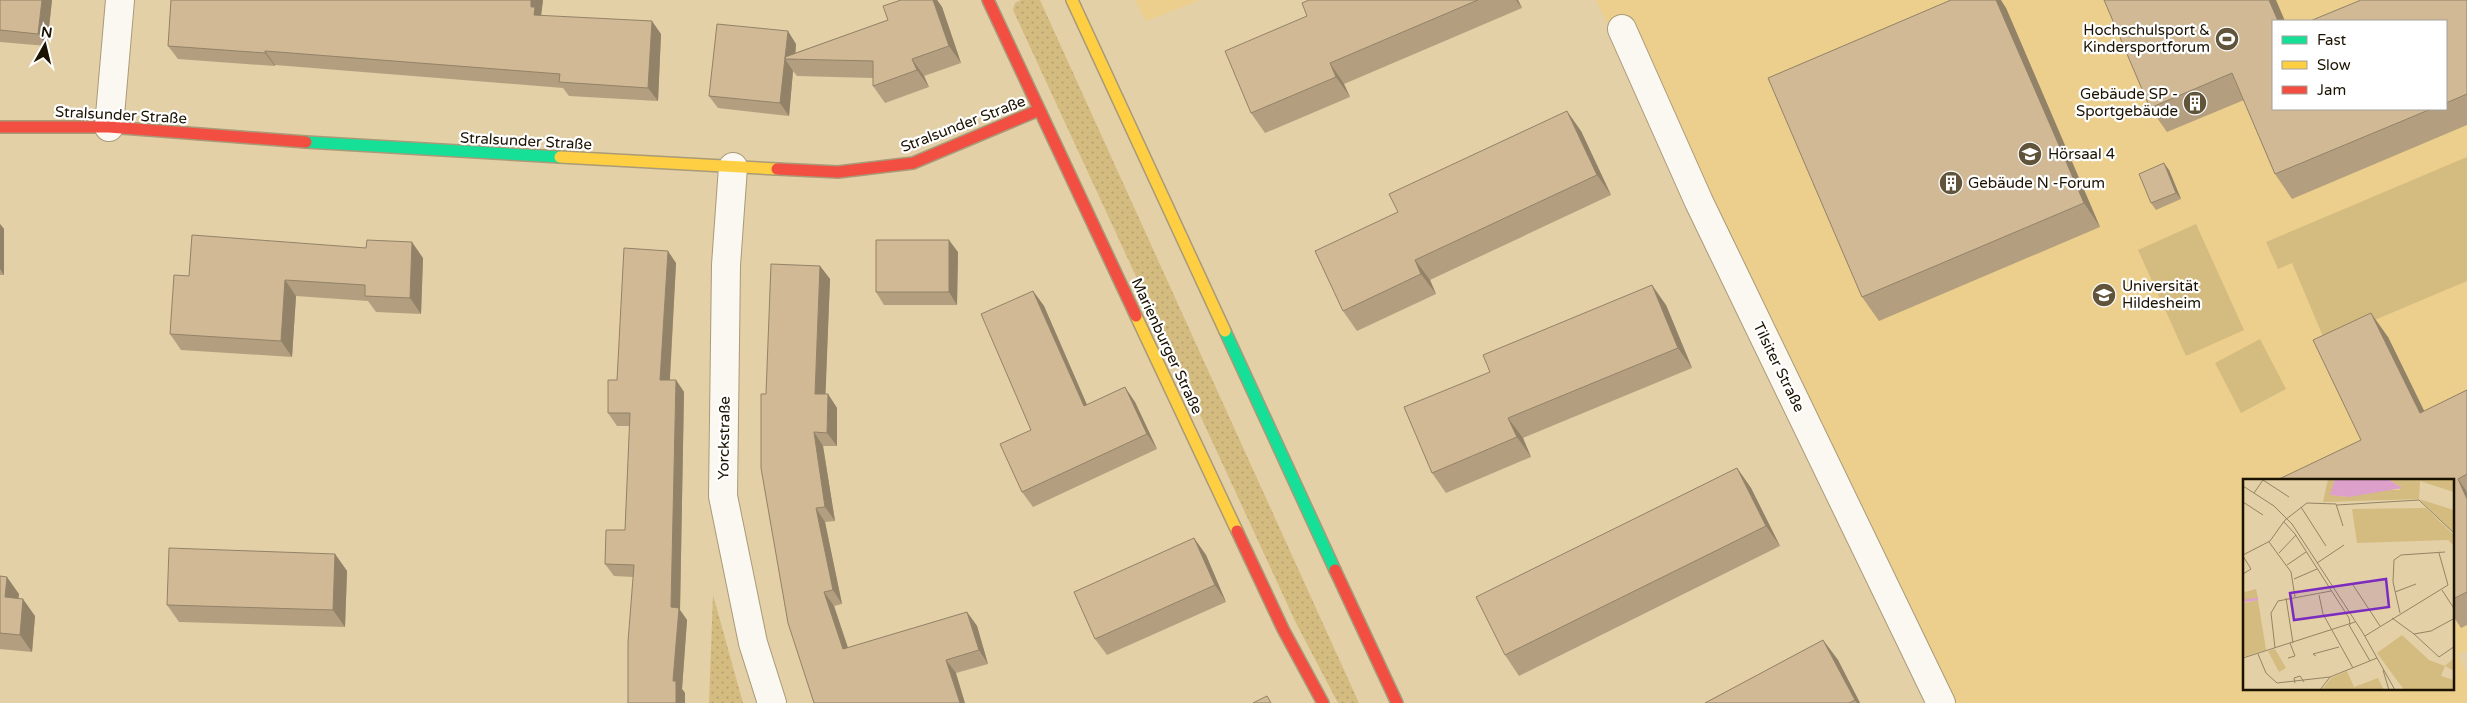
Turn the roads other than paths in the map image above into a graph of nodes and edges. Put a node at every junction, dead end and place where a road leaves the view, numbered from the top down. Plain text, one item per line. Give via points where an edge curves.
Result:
1 (120, 0) edge
2 (988, 0) edge
3 (1072, 0) edge
4 (1622, 29) dead end
5 (1039, 110) junction
6 (0, 127) edge
7 (109, 127) junction
8 (733, 167) junction
9 (772, 703) edge
10 (1323, 703) edge
11 (1397, 703) edge
12 (1941, 703) edge

1 - 7 street
2 - 5 street, Marienburger Straße
3 - 11 street
4 - 12 street, Tilsiter Straße via 1704,211
5 - 8 street, Stralsunder Straße via 913,163 838,172
5 - 10 street, Marienburger Straße via 1284,629
6 - 7 street, Stralsunder Straße
7 - 8 street, Stralsunder Straße via 362,146
8 - 9 street, Yorckstraße via 726,265 723,496 753,643

